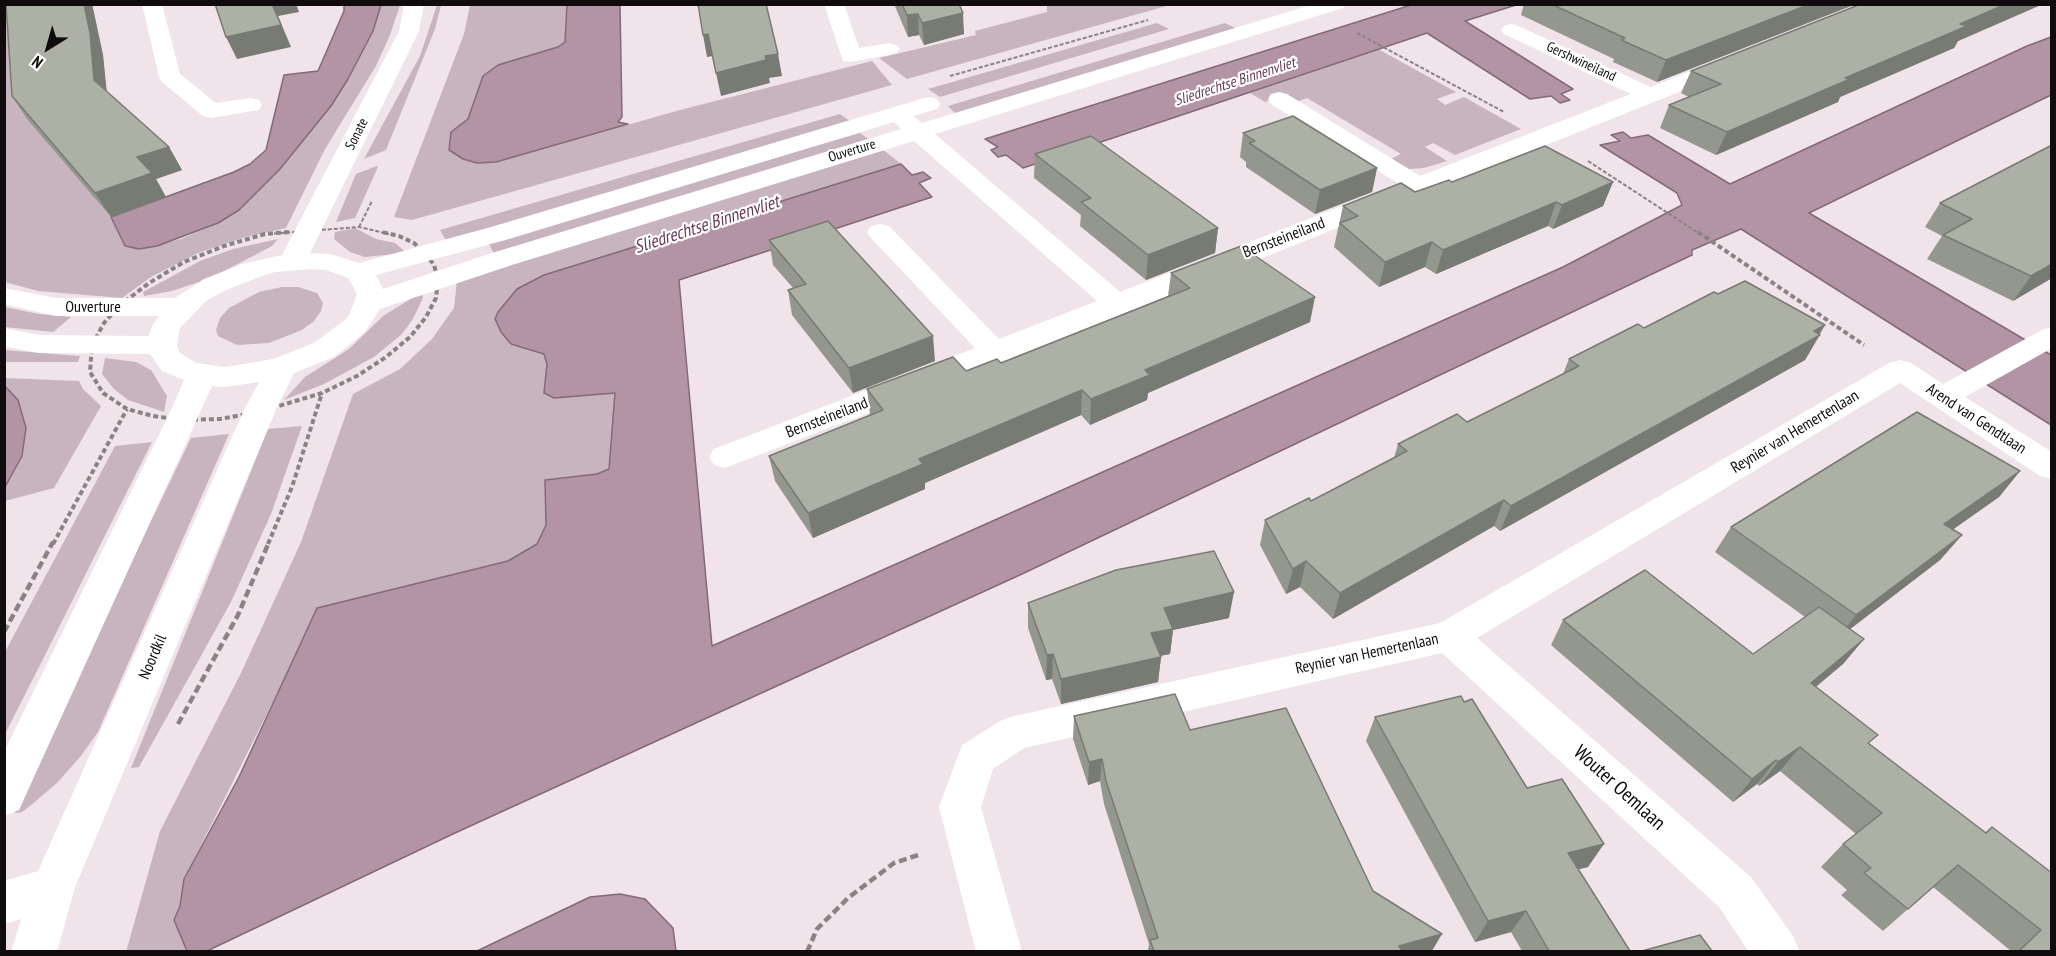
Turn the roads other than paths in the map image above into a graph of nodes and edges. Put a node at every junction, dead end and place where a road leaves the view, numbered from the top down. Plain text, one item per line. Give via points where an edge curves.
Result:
1 (152, 4) edge
2 (414, 4) edge
3 (834, 4) edge
4 (1336, 4) edge
5 (1264, 5) edge
6 (1286, 20) junction
7 (1511, 30) dead end
8 (889, 49) dead end
9 (1748, 57) edge
10 (1056, 67) dead end
11 (1650, 95) junction
12 (954, 97) dead end
13 (1279, 99) dead end
14 (251, 105) dead end
15 (897, 113) junction
16 (917, 131) junction
17 (1548, 135) joint
18 (1418, 185) junction
19 (880, 232) dead end
20 (292, 262) junction
21 (358, 272) junction
22 (4, 296) edge
23 (370, 303) junction
24 (1116, 303) junction
25 (182, 307) junction
26 (4, 337) edge
27 (2045, 340) edge
28 (162, 345) junction
29 (996, 353) junction
30 (282, 367) junction
31 (1900, 370) joint
32 (201, 375) junction
33 (1942, 398) junction
34 (725, 457) dead end
35 (2052, 468) edge
36 (1449, 636) junction
37 (4, 798) edge
38 (53, 888) junction
39 (4, 903) edge
40 (34, 951) edge
41 (999, 951) edge
42 (1776, 951) edge

1 - 14 street via 170,76 211,111
2 - 20 street, Sonate via 410,31
3 - 8 street via 851,56
4 - 6 street, Ouverture
5 - 6 street
5 - 10 street
6 - 16 street, Ouverture
7 - 11 street, Gershwineiland
9 - 11 street, Gershwineiland
11 - 17 street, Gershwineiland
12 - 15 street, Ouverture
13 - 18 street
15 - 16 street
15 - 21 street, Ouverture
16 - 23 street, Ouverture
16 - 24 street
17 - 18 street, Bernsteineiland
18 - 24 street, Bernsteineiland
19 - 29 street
20 - 21 street via 330,262
20 - 25 street via 233,276
21 - 23 street via 369,286
22 - 25 street, Ouverture via 56,307
23 - 30 street via 355,326 341,338
24 - 29 street, Bernsteineiland
25 - 28 street via 166,326
26 - 28 street via 39,344
27 - 33 street
28 - 32 street via 173,364
29 - 34 street, Bernsteineiland
30 - 32 street via 244,375
30 - 38 street, Noordkil
31 - 33 street, Arend van Gendtlaan
31 - 36 street, Reynier van Hemertenlaan
32 - 37 street
33 - 35 street, Arend van Gendtlaan
36 - 41 street, Reynier van Hemertenlaan via 1014,733 976,758 960,807
36 - 42 street, Wouter Oemlaan via 1735,892
38 - 39 street
38 - 40 street, Noordkil

